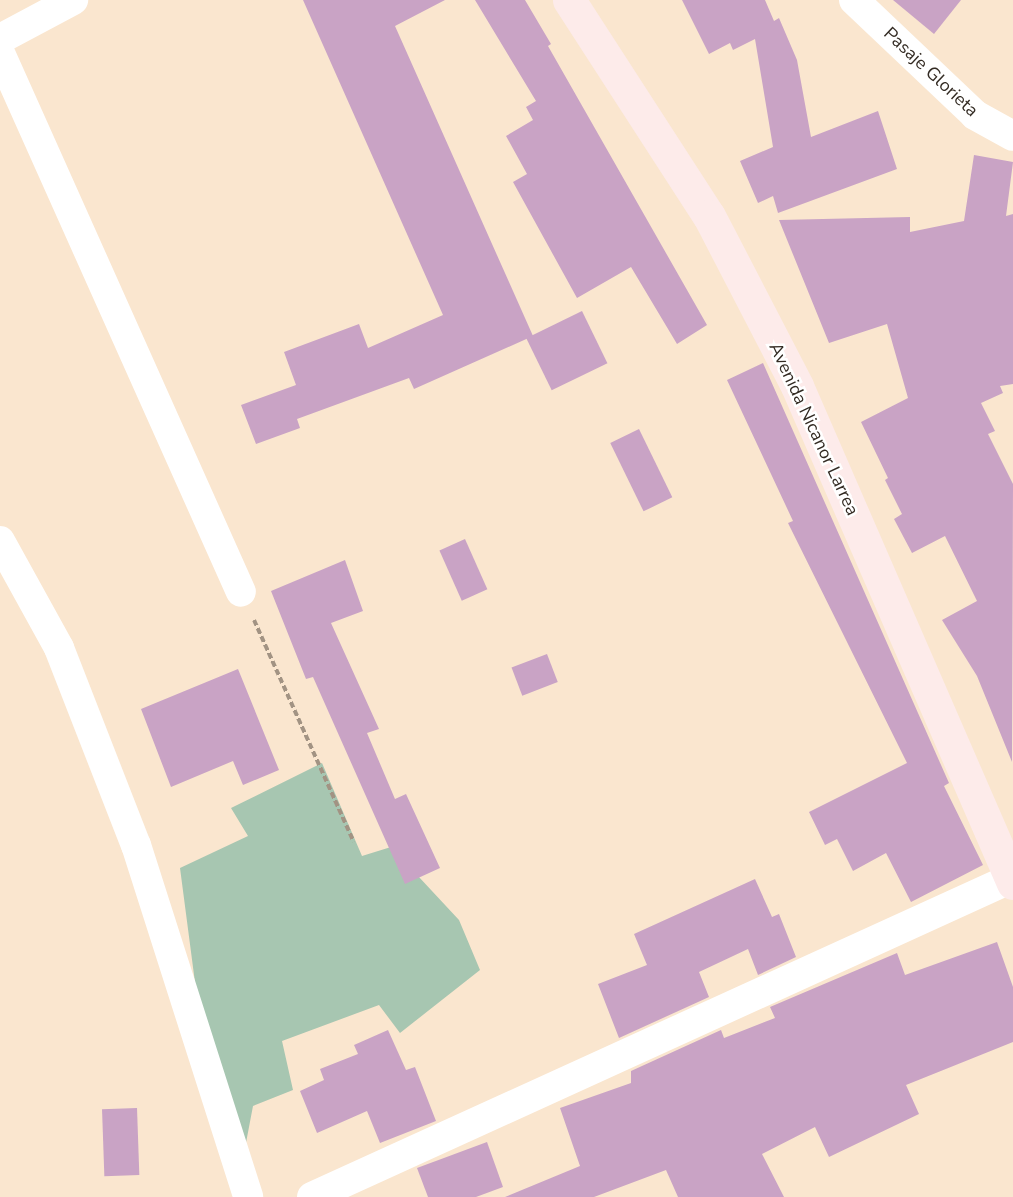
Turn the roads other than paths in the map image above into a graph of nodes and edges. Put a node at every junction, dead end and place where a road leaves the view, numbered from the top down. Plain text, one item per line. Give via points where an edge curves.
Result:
1 (73, 0) edge
2 (569, 0) edge
3 (854, 0) edge
4 (0, 39) edge
5 (0, 53) edge
6 (1013, 136) edge
7 (0, 541) edge
8 (241, 592) road end
9 (1012, 881) edge
10 (248, 1197) edge
11 (312, 1197) edge

1 - 4 street
2 - 9 main road, Avenida Nicanor Larrea via 709,216 797,386
3 - 6 street, Pasaje Glorieta via 975,116
5 - 8 street
7 - 10 street via 59,648 136,845
9 - 11 street

